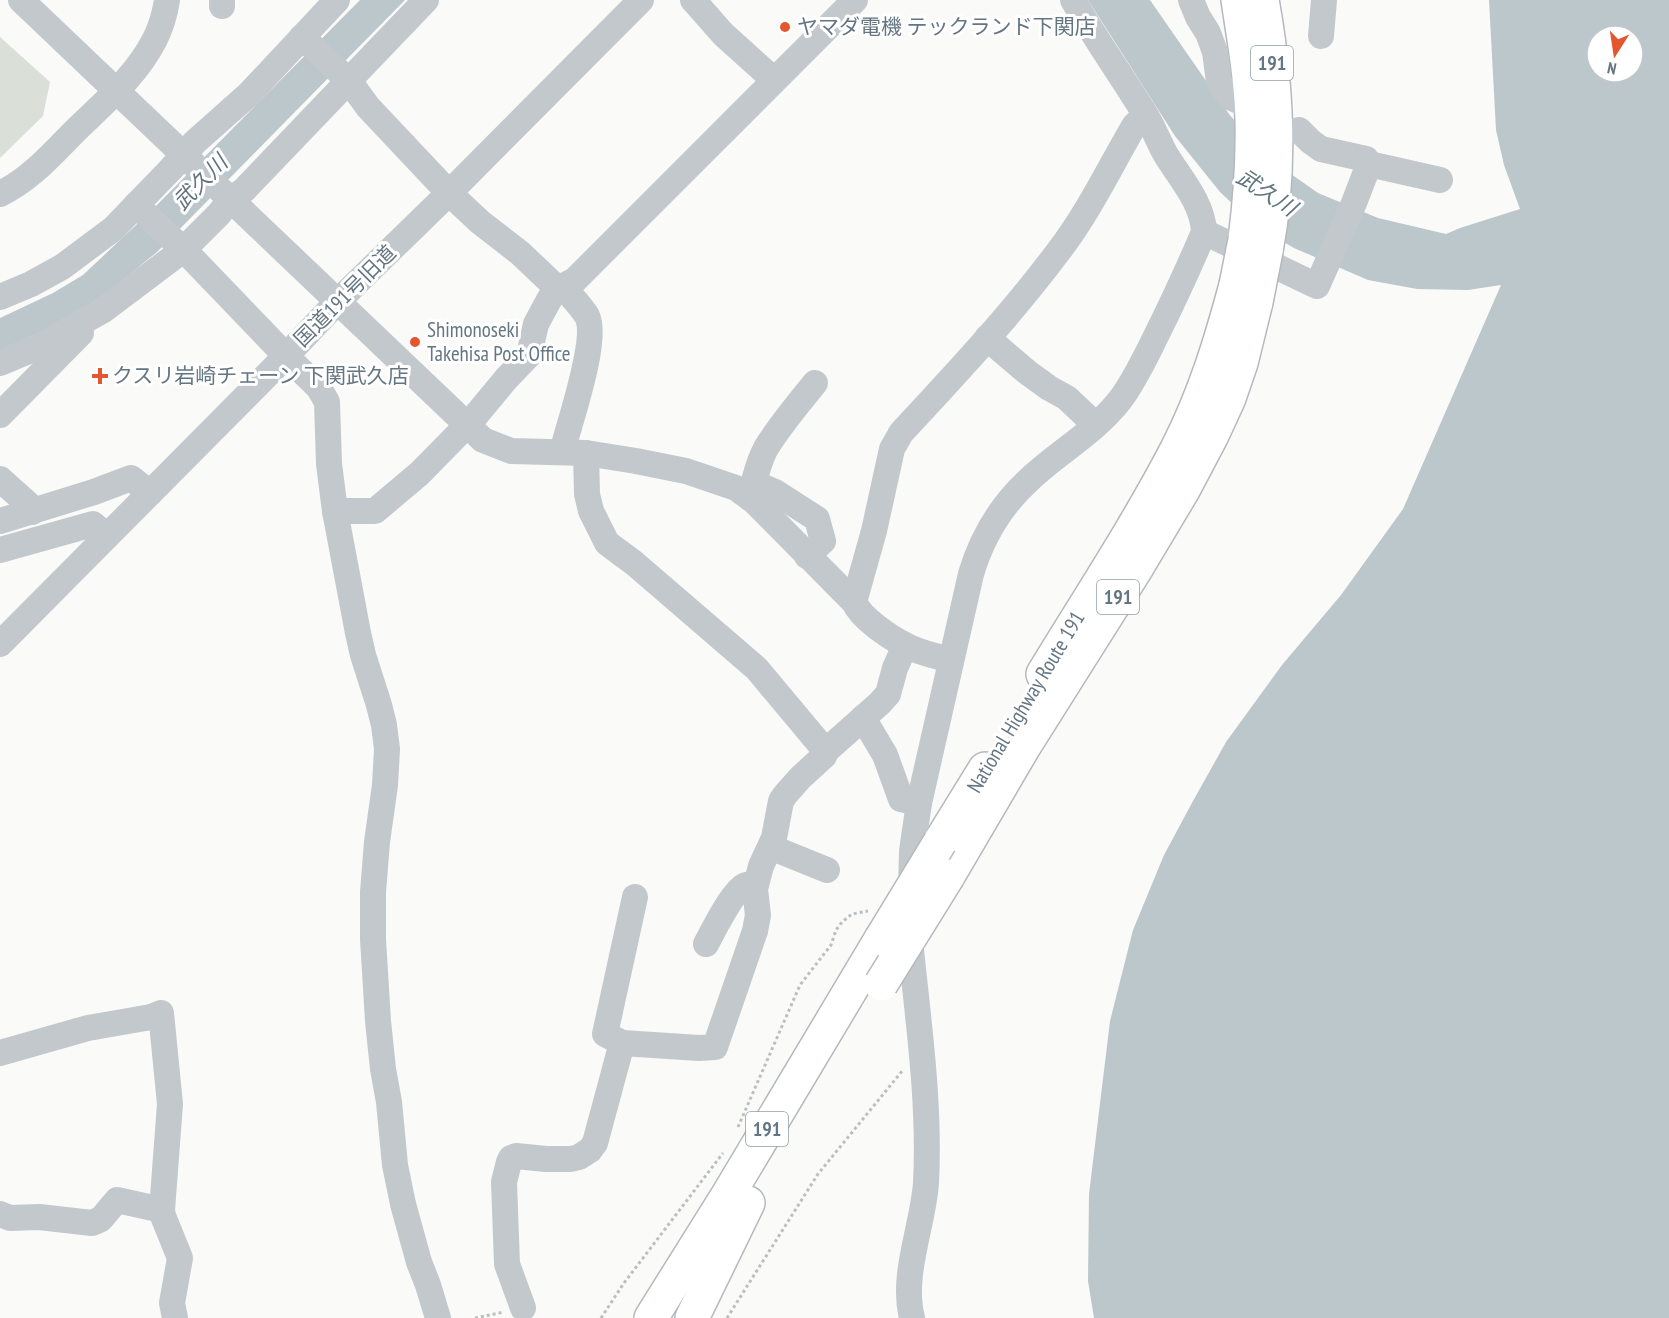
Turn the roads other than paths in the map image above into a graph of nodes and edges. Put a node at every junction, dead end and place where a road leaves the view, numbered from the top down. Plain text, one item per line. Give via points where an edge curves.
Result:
1 (21, 0) edge
2 (167, 0) edge
3 (337, 0) edge
4 (426, 0) edge
5 (641, 0) edge
6 (693, 0) edge
7 (855, 0) edge
8 (1073, 0) edge
9 (1191, 0) edge
10 (1238, 0) edge
11 (1262, 0) edge
12 (1324, 0) edge
13 (1321, 36) dead end
14 (305, 39) junction
15 (347, 78) junction
16 (774, 80) junction
17 (116, 91) junction
18 (1145, 115) junction
19 (1267, 119) junction
20 (185, 157) junction
21 (1368, 166) junction
22 (1440, 180) dead end
23 (449, 193) junction
24 (0, 194) edge
25 (227, 197) junction
26 (139, 207) junction
27 (1204, 232) junction
28 (180, 248) junction
29 (561, 288) junction
30 (1246, 294) junction
31 (0, 297) edge
32 (337, 302) junction
33 (102, 311) junction
34 (987, 338) junction
35 (286, 356) junction
36 (0, 363) edge
37 (815, 383) dead end
38 (0, 415) edge
39 (1086, 416) dead end
40 (466, 424) junction
41 (574, 453) junction
42 (0, 479) edge
43 (752, 491) junction
44 (150, 493) junction
45 (335, 511) junction
46 (32, 512) junction
47 (0, 521) edge
48 (107, 536) junction
49 (0, 550) edge
50 (854, 602) junction
51 (0, 644) edge
52 (906, 646) junction
53 (951, 660) junction
54 (863, 718) junction
55 (828, 750) junction
56 (919, 803) junction
57 (771, 846) junction
58 (827, 870) dead end
59 (756, 884) junction
60 (635, 897) dead end
61 (706, 944) dead end
62 (622, 1043) junction
63 (0, 1053) edge
64 (748, 1203) junction
65 (162, 1210) junction
66 (0, 1214) edge
67 (523, 1308) road end
68 (175, 1318) edge
69 (438, 1318) edge
70 (651, 1318) edge
71 (678, 1318) edge
72 (692, 1318) edge
73 (912, 1318) edge

1 - 17 street
2 - 17 street via 155,40
3 - 14 street
4 - 15 street
5 - 23 street, 国道191号旧道
6 - 16 street via 723,34
7 - 16 street
8 - 18 street
9 - 19 street via 1215,52 1219,82 1224,90
10 - 19 highway, National Highway Route 191 / 191 via 1249,80
11 - 19 highway, National Highway Route 191 / 191 via 1275,96
12 - 13 street
14 - 15 street
14 - 20 street via 195,142
15 - 23 street via 368,107
15 - 25 street via 244,190
16 - 29 street via 575,280
17 - 20 street
17 - 24 street via 32,173
18 - 27 street via 1200,213
18 - 34 street via 1134,126 1073,231
19 - 21 street via 1321,148 1366,159
19 - 30 highway, National Highway Route 191 / 191, bridge via 1245,240
20 - 25 street
20 - 26 street
21 - 22 street
21 - 27 street via 1317,286
23 - 29 street
23 - 32 street, 国道191号旧道
25 - 28 street via 219,214
25 - 32 street
26 - 28 street
26 - 31 street via 62,267
27 - 53 street via 1140,370 1125,393 1105,417 1030,478 991,526 971,574
28 - 33 street
28 - 35 street
29 - 40 street via 550,298 536,324 529,355
29 - 41 street via 587,316 591,329
30 - 64 highway, National Highway Route 191 / 191, bridge via 1240,363 1229,398 1183,490
30 - 70 highway, National Highway Route 191 / 191, bridge via 1219,346 1178,448 1147,504 940,842 877,925 728,1194
32 - 35 street, 国道191号旧道
32 - 40 street
33 - 36 street
33 - 38 street
34 - 39 street
34 - 50 street via 900,433 892,449
35 - 44 street, 国道191号旧道
35 - 45 street via 320,388 327,402
37 - 43 street via 765,450
40 - 41 street via 483,440 511,452
40 - 45 street via 420,474 375,511
41 - 43 street via 686,471
41 - 55 street via 591,511 607,543 757,669
42 - 46 street
43 - 50 street via 772,518
44 - 46 street via 131,478
44 - 48 street, 国道191号旧道
45 - 69 street via 363,656 382,716 387,749 373,892 378,1021 395,1165 419,1262
46 - 47 street
48 - 49 street via 93,524
48 - 51 street, 国道191号旧道
50 - 52 street via 875,625
52 - 53 street
52 - 54 street via 888,694
53 - 56 street
54 - 55 street
54 - 56 street via 885,755 901,799
55 - 57 street via 785,795
56 - 73 street via 912,851 911,950 924,1076 926,1185 909,1296
57 - 58 street
57 - 59 street
59 - 61 street via 738,891
59 - 62 street via 755,931 715,1047
60 - 62 street via 606,1034
62 - 67 street via 590,1150 571,1159 516,1156 509,1162 504,1182 507,1264
63 - 65 street via 88,1028 161,1013 170,1104
64 - 71 highway, National Highway Route 191 / 191
64 - 72 highway
65 - 66 street via 117,1200 101,1219 92,1223 10,1218
65 - 68 street via 180,1258 172,1303

